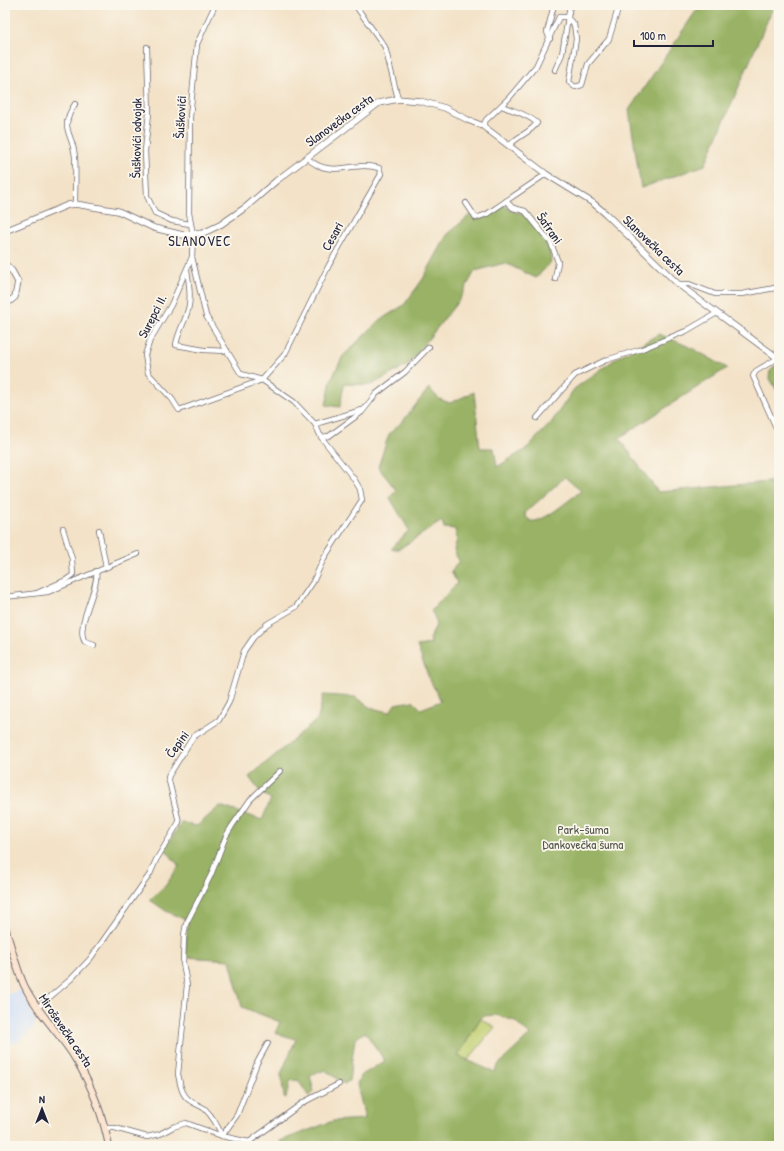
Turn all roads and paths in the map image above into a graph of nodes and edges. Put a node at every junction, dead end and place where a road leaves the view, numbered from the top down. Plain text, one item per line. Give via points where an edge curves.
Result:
1 (215, 5) edge
2 (355, 5) edge
3 (554, 5) edge
4 (570, 5) edge
5 (619, 5) edge
6 (568, 19) junction
7 (550, 39) junction
8 (147, 47) dead end
9 (555, 70) dead end
10 (398, 99) junction
11 (75, 104) dead end
12 (502, 106) junction
13 (483, 126) junction
14 (510, 145) junction
15 (306, 158) junction
16 (546, 174) junction
17 (506, 201) junction
18 (466, 203) dead end
19 (75, 204) junction
20 (190, 224) junction
21 (5, 231) edge
22 (193, 235) junction
23 (192, 257) junction
24 (5, 264) edge
25 (187, 268) junction
26 (555, 279) dead end
27 (678, 284) junction
28 (779, 284) edge
29 (5, 305) edge
30 (717, 313) junction
31 (429, 347) dead end
32 (227, 351) junction
33 (778, 359) edge
34 (262, 380) junction
35 (363, 410) junction
36 (537, 418) dead end
37 (316, 424) junction
38 (778, 432) dead end
39 (321, 437) junction
40 (63, 529) dead end
41 (99, 530) dead end
42 (138, 554) dead end
43 (106, 567) junction
44 (96, 570) junction
45 (37, 593) junction
46 (5, 597) edge
47 (94, 645) dead end
48 (280, 771) dead end
49 (5, 926) edge
50 (8, 944) edge
51 (37, 1008) junction
52 (268, 1043) dead end
53 (339, 1084) dead end
54 (105, 1128) junction
55 (222, 1136) junction
56 (249, 1144) edge
57 (109, 1146) edge

1 - 20 street, Šuškovići via 197,44 190,117
2 - 10 street via 385,47
3 - 7 street via 547,32
4 - 6 street
5 - 6 street via 609,39 588,64 582,85 575,86 569,82 576,39 574,24
6 - 7 street via 559,17
6 - 9 street via 562,54
7 - 12 street via 536,66
8 - 20 street, Šuškovići odvojak via 147,196 155,213 172,221
10 - 13 street, Slanovečka cesta via 420,100 445,108
10 - 15 street, Slanovečka cesta via 379,103
11 - 19 street via 69,114 66,128 75,155
12 - 13 street via 488,116
12 - 14 street via 518,114 527,115 537,123 533,129 515,139
13 - 14 street, Slanovečka cesta
14 - 16 street, Slanovečka cesta
15 - 22 street, Slanovečka cesta via 246,207 220,224
15 - 34 street, Cesari via 327,170 369,166 380,168 381,174 329,265 285,354
16 - 17 street
16 - 27 street, Slanovečka cesta via 593,203
17 - 18 street via 476,218
17 - 26 street, Šafrani via 513,208 525,212 551,243 558,262
19 - 21 street, Slanovečka cesta
19 - 22 street, Slanovečka cesta via 118,212 154,228
20 - 22 street, Šuškovići
22 - 23 street
23 - 25 street, Surepci II.
23 - 32 street via 206,316
24 - 29 street via 18,282 15,297
25 - 32 street via 189,306 176,345
25 - 34 street, Surepci II. via 150,340 145,355 148,373 179,410
27 - 28 street via 689,284 715,294 742,294 775,288
27 - 30 street, Slanovečka cesta
30 - 33 street, Slanovečka cesta
30 - 36 street via 686,331 606,360 575,375
31 - 35 street via 405,372 376,394
32 - 34 street via 241,374
33 - 38 street via 756,371 753,376
34 - 37 street via 294,402
35 - 37 street
35 - 39 street via 342,428 329,436
37 - 39 street
39 - 51 street, Čepini via 354,479 360,489 362,500 296,607 267,624 253,638 244,651 229,702 219,720 193,737 168,777 179,822 150,874 90,959
40 - 45 street via 72,559 73,575
41 - 43 street
42 - 43 street
43 - 44 street
44 - 45 street via 48,592
44 - 47 street via 97,577 88,606 83,636 86,642
45 - 46 street
48 - 55 street via 250,800 226,836 211,875 186,924 184,935 183,963 187,985 178,1074 180,1087 189,1100 205,1109
49 - 50 main road, Miroševečka cesta
50 - 51 main road, Miroševečka cesta
51 - 54 main road, Miroševečka cesta via 76,1060 92,1092
52 - 55 street via 257,1063 237,1115
53 - 56 street via 304,1102
54 - 55 street via 115,1128 147,1137 186,1123
54 - 57 main road, Miroševečka cesta
55 - 56 street

